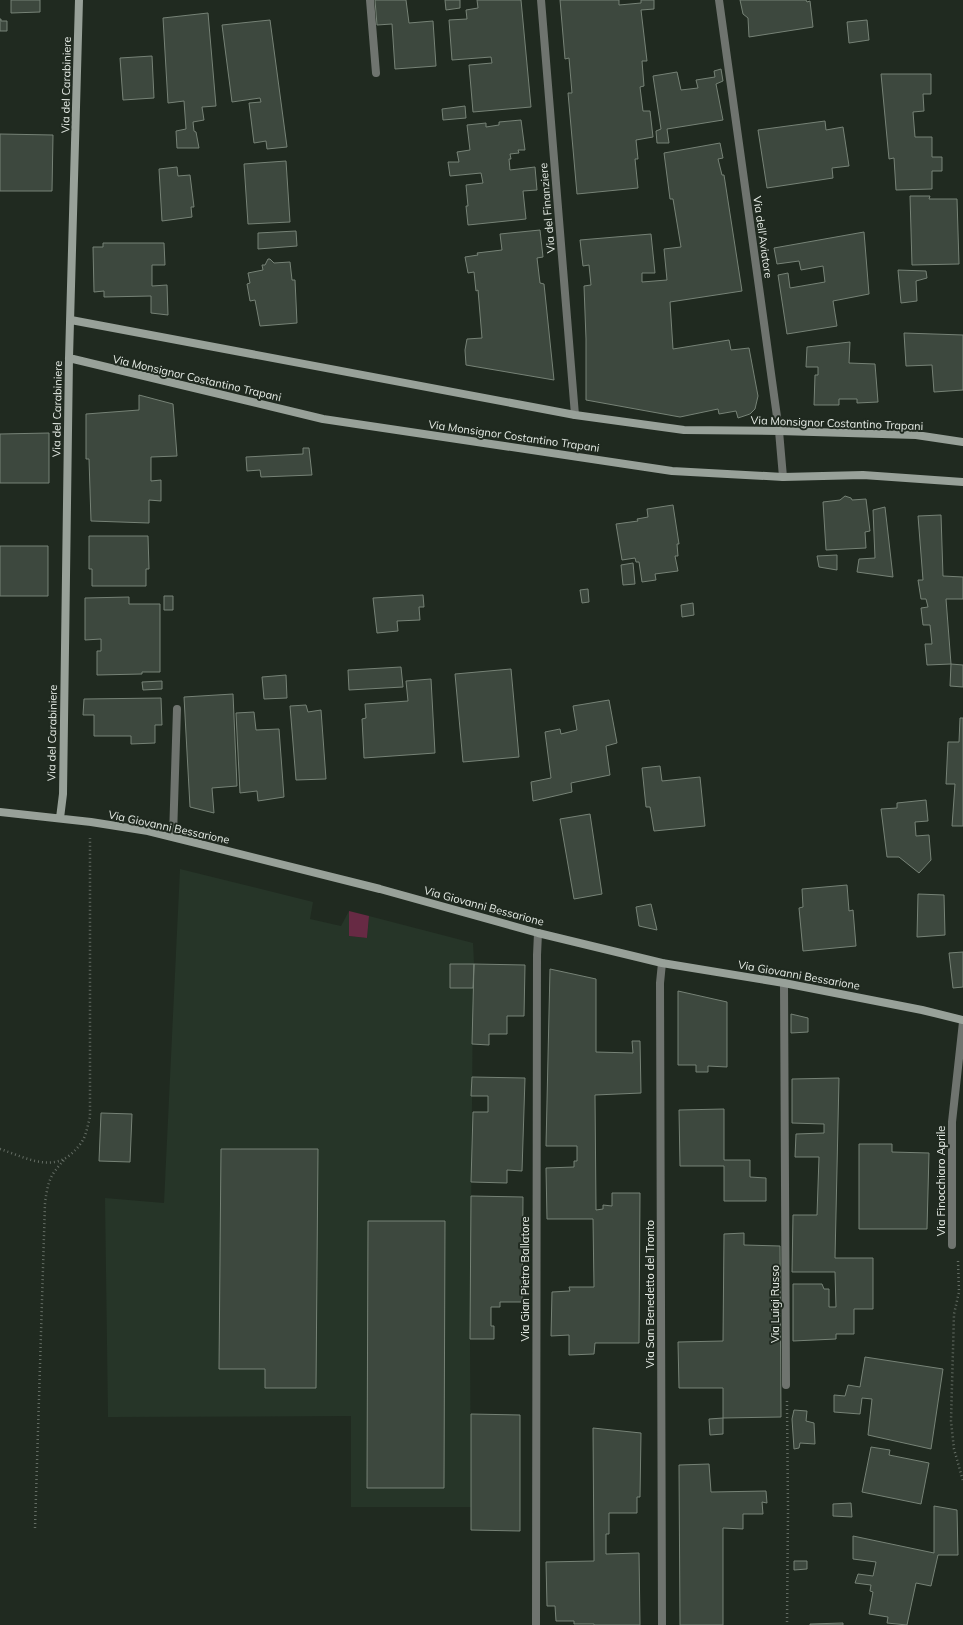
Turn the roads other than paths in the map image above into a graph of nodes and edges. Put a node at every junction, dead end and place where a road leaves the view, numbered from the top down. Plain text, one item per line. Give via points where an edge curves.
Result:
1 (79, 0) edge
2 (370, 0) edge
3 (541, 0) edge
4 (719, 0) edge
5 (376, 73) dead end
6 (71, 320) junction
7 (69, 358) junction
8 (575, 415) junction
9 (779, 431) junction
10 (963, 442) edge
11 (783, 477) junction
12 (963, 482) edge
13 (177, 709) dead end
14 (0, 812) edge
15 (60, 818) junction
16 (173, 837) junction
17 (538, 933) junction
18 (662, 963) junction
19 (784, 983) junction
20 (963, 1021) edge
21 (952, 1245) road end
22 (786, 1385) road end
23 (536, 1625) edge
24 (662, 1625) edge

1 - 6 street, Via del Carabiniere
2 - 5 street
3 - 8 street, Via del Finanziere
4 - 9 street, Via dell'Aviatore
6 - 7 street, Via del Carabiniere
6 - 8 street, Via Monsignor Costantino Trapani
7 - 11 street, Via Monsignor Costantino Trapani via 323,419 672,471
7 - 15 street, Via del Carabiniere via 63,786
8 - 9 street, Via Monsignor Costantino Trapani via 684,430
9 - 10 street, Via Monsignor Costantino Trapani via 916,435
9 - 11 street, Via dell'Aviatore
11 - 12 street, Via Monsignor Costantino Trapani via 862,475
13 - 16 street
14 - 15 street, Via Giovanni Bessarione
15 - 16 street, Via Giovanni Bessarione
16 - 17 street, Via Giovanni Bessarione via 380,889
17 - 18 street, Via Giovanni Bessarione
17 - 23 street, Via Gian Pietro Ballatore
18 - 19 street, Via Giovanni Bessarione
18 - 24 street, Via San Benedetto del Tronto
19 - 20 street, Via Giovanni Bessarione via 915,1008
19 - 22 street, Via Luigi Russo
20 - 21 street, Via Finocchiaro Aprile via 952,1122

